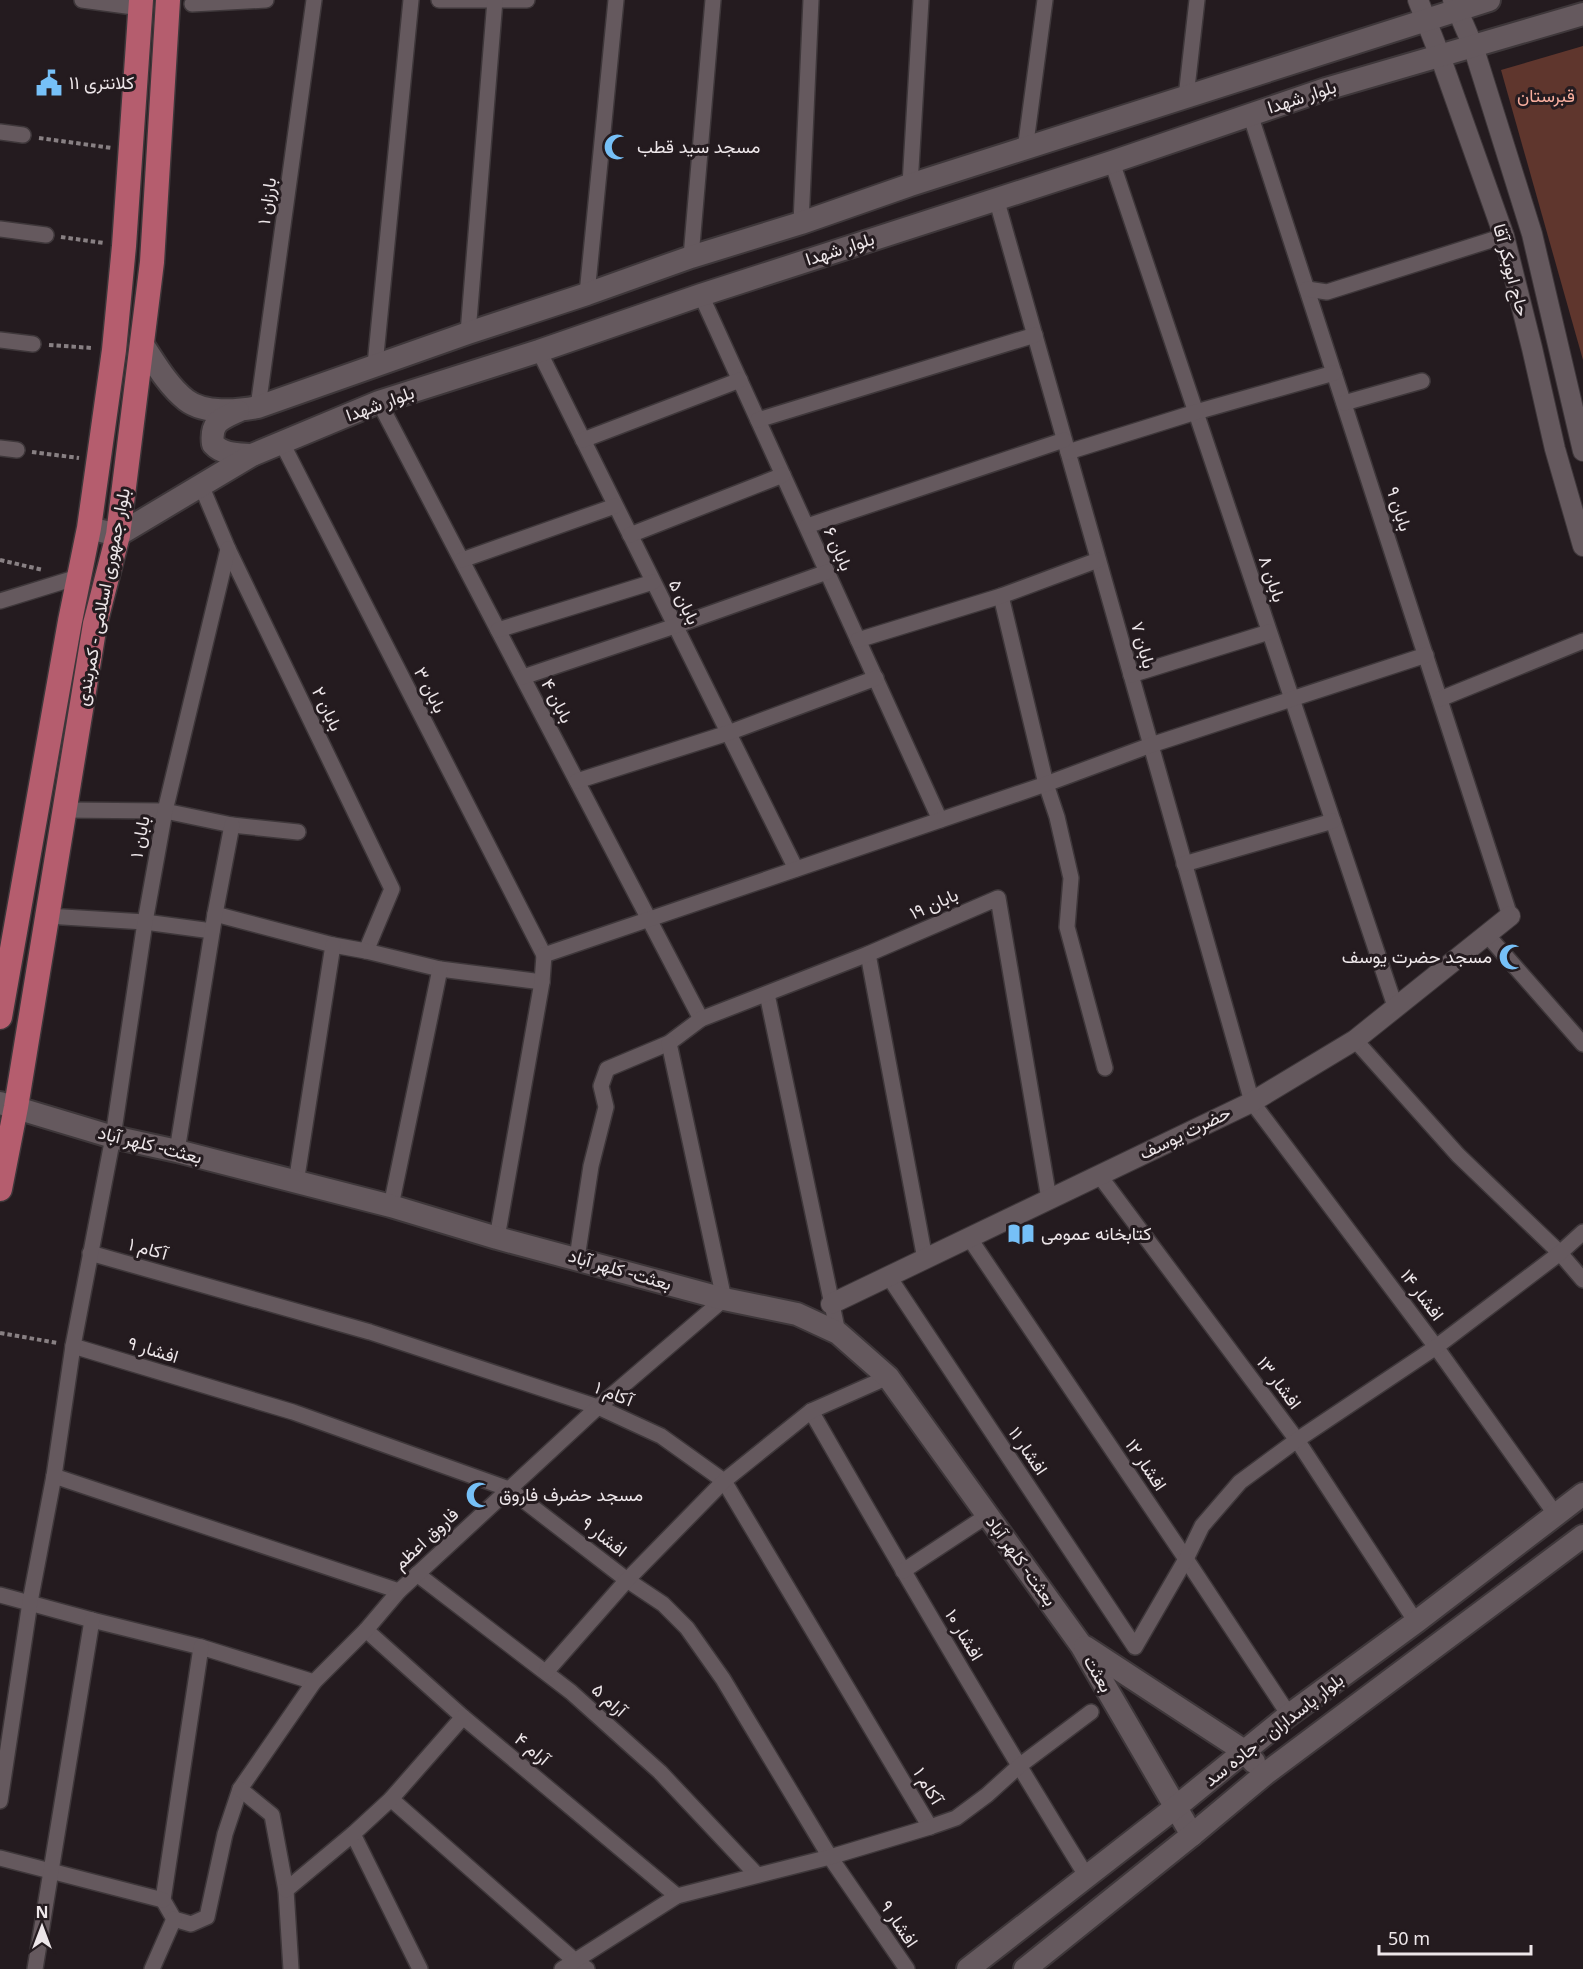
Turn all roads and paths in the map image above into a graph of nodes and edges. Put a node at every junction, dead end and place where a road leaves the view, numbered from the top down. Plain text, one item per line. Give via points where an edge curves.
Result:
1 (82, 0) edge
2 (168, 0) edge
3 (266, 0) edge
4 (314, 0) edge
5 (411, 0) edge
6 (439, 0) edge
7 (495, 0) edge
8 (527, 0) edge
9 (616, 0) edge
10 (713, 0) edge
11 (811, 0) edge
12 (921, 0) edge
13 (1045, 0) edge
14 (1197, 0) edge
15 (1490, 0) edge
16 (141, 4) edge
17 (192, 4) dead end
18 (1454, 5) edge
19 (1422, 10) edge
20 (1583, 14) edge
21 (1473, 46) junction
22 (1440, 56) junction
23 (1186, 97) junction
24 (1250, 114) junction
25 (0, 132) edge
26 (23, 135) joint
27 (131, 150) junction
28 (1025, 150) junction
29 (1112, 162) junction
30 (910, 185) junction
31 (996, 198) junction
32 (801, 223) junction
33 (0, 229) edge
34 (46, 235) joint
35 (1504, 236) junction
36 (124, 246) junction
37 (691, 257) junction
38 (1307, 289) junction
39 (587, 294) junction
40 (701, 295) junction
41 (468, 333) junction
42 (1035, 335) junction
43 (0, 340) edge
44 (33, 344) joint
45 (143, 345) junction
46 (114, 350) junction
47 (539, 351) junction
48 (375, 365) junction
49 (1334, 373) junction
50 (740, 380) junction
51 (1422, 381) dead end
52 (379, 402) junction
53 (1344, 403) junction
54 (248, 409) junction
55 (1196, 412) junction
56 (758, 420) junction
57 (583, 440) junction
58 (282, 443) junction
59 (1066, 446) junction
60 (0, 448) edge
61 (17, 450) joint
62 (1583, 451) edge
63 (252, 455) junction
64 (98, 460) junction
65 (783, 475) junction
66 (201, 485) junction
67 (615, 506) junction
68 (807, 526) junction
69 (89, 528) junction
70 (118, 534) junction
71 (630, 535) junction
72 (1583, 546) edge
73 (228, 549) junction
74 (462, 560) junction
75 (1098, 560) junction
76 (827, 572) junction
77 (78, 577) junction
78 (653, 582) junction
79 (1001, 596) junction
80 (0, 601) edge
81 (70, 621) junction
82 (95, 624) junction
83 (675, 626) junction
84 (498, 630) junction
85 (1269, 632) junction
86 (858, 640) junction
87 (1583, 641) edge
88 (1426, 655) junction
89 (1131, 675) junction
90 (523, 677) junction
91 (876, 678) junction
92 (1292, 699) junction
93 (1440, 699) junction
94 (728, 733) junction
95 (1151, 745) junction
96 (577, 781) junction
97 (1046, 784) junction
98 (65, 810) junction
99 (165, 811) junction
100 (940, 820) junction
101 (1333, 821) junction
102 (232, 825) junction
103 (298, 832) dead end
104 (1184, 864) junction
105 (796, 869) junction
106 (215, 914) junction
107 (47, 916) junction
108 (1510, 916) joint
109 (649, 920) junction
110 (146, 922) junction
111 (212, 931) junction
112 (1488, 936) junction
113 (333, 945) junction
114 (366, 951) junction
115 (868, 954) junction
116 (544, 955) junction
117 (440, 969) junction
118 (542, 982) junction
119 (767, 994) junction
120 (1396, 1009) junction
121 (0, 1017) edge
122 (701, 1019) junction
123 (1355, 1040) junction
124 (669, 1043) junction
125 (1583, 1044) edge
126 (1105, 1068) dead end
127 (1252, 1102) junction
128 (8, 1105) edge
129 (113, 1137) junction
130 (177, 1151) junction
131 (1099, 1175) junction
132 (296, 1183) junction
133 (0, 1189) edge
134 (1049, 1199) junction
135 (390, 1206) junction
136 (1583, 1232) edge
137 (497, 1238) junction
138 (970, 1239) junction
139 (90, 1253) junction
140 (1560, 1253) junction
141 (577, 1258) junction
142 (925, 1259) junction
143 (889, 1277) junction
144 (1583, 1280) edge
145 (724, 1299) junction
146 (831, 1304) junction
147 (0, 1333) edge
148 (838, 1333) junction
149 (73, 1346) junction
150 (1436, 1347) junction
151 (888, 1377) junction
152 (598, 1407) junction
153 (811, 1411) junction
154 (1297, 1440) junction
155 (54, 1476) junction
156 (724, 1481) junction
157 (509, 1489) junction
158 (1583, 1494) edge
159 (988, 1515) junction
160 (1556, 1515) junction
161 (1583, 1536) edge
162 (1186, 1558) junction
163 (903, 1571) junction
164 (417, 1574) junction
165 (627, 1580) junction
166 (399, 1591) junction
167 (0, 1594) edge
168 (30, 1602) junction
169 (92, 1620) junction
170 (1416, 1622) junction
171 (366, 1629) junction
172 (1081, 1645) junction
173 (201, 1647) junction
174 (546, 1672) junction
175 (314, 1682) junction
176 (1091, 1712) dead end
177 (1289, 1715) junction
178 (463, 1717) junction
179 (1244, 1751) junction
180 (1019, 1766) junction
181 (1265, 1774) junction
182 (240, 1789) junction
183 (391, 1799) junction
184 (0, 1801) edge
185 (1176, 1807) junction
186 (930, 1827) junction
187 (354, 1834) junction
188 (1192, 1835) junction
189 (830, 1857) junction
190 (0, 1858) edge
191 (51, 1870) junction
192 (757, 1875) junction
193 (1087, 1877) junction
194 (286, 1890) junction
195 (677, 1896) junction
196 (163, 1900) junction
197 (174, 1919) junction
198 (574, 1966) edge
199 (35, 1969) edge
200 (152, 1969) edge
201 (291, 1969) edge
202 (420, 1969) edge
203 (907, 1969) edge
204 (968, 1969) edge
205 (1024, 1969) edge

1 - 16 street
2 - 45 main road, بلوار جمهوری اسلامی - کمربندی
3 - 17 street
4 - 54 street, بارزان ۱
5 - 48 street
6 - 7 street
7 - 8 street
7 - 41 street
9 - 39 street
10 - 37 street
11 - 32 street
12 - 30 street
13 - 28 street
14 - 23 street
15 - 18 main road, بلوار شهدا
16 - 27 main road, بلوار جمهوری اسلامی - کمربندی
18 - 19 main road, بلوار شهدا
18 - 21 street, حاج ابوبکر آقا
19 - 22 street, حاج ابوبکر آقا
19 - 23 main road, بلوار شهدا
20 - 21 main road, بلوار شهدا
21 - 22 main road, بلوار شهدا
21 - 62 street, حاج ابوبکر آقا via 1532,234
22 - 24 main road, بلوار شهدا
22 - 35 street, حاج ابوبکر آقا
23 - 28 main road, بلوار شهدا
24 - 29 main road, بلوار شهدا
24 - 38 street, بابان ۹
25 - 26 street
26 - 27 path
27 - 36 main road, بلوار جمهوری اسلامی - کمربندی
28 - 30 main road, بلوار شهدا
29 - 31 main road, بلوار شهدا
29 - 55 street, بابان ۸
30 - 32 main road, بلوار شهدا
31 - 40 main road, بلوار شهدا
31 - 42 street, بابان ۷
32 - 37 main road, بلوار شهدا
33 - 34 street
34 - 36 path
35 - 38 street via 1327,292
35 - 72 street, حاج ابوبکر آقا via 1555,449
36 - 46 main road, بلوار جمهوری اسلامی - کمربندی
37 - 39 main road, بلوار شهدا
38 - 49 street, بابان ۹
39 - 41 main road, بلوار شهدا
40 - 47 main road, بلوار شهدا
40 - 50 street, بابان ۶
41 - 48 main road, بلوار شهدا
42 - 56 street
42 - 59 street, بابان ۷
43 - 44 street
44 - 46 path
45 - 54 main road, بلوار شهدا via 162,375 186,400 204,407
45 - 70 main road, بلوار جمهوری اسلامی - کمربندی
46 - 64 main road, بلوار جمهوری اسلامی - کمربندی
47 - 52 main road, بلوار شهدا
47 - 57 street, بابان ۵
48 - 54 main road, بلوار شهدا
49 - 53 street, بابان ۹
49 - 55 street
50 - 56 street, بابان ۶
50 - 57 street
51 - 53 street
52 - 58 main road, بلوار شهدا
52 - 74 street, بابان ۴
53 - 88 street, بابان ۹
54 - 63 main road via 219,420 213,429 213,444 227,453
55 - 59 street
55 - 85 street, بابان ۸
56 - 65 street, بابان ۶
57 - 67 street, بابان ۵
58 - 63 main road, بلوار شهدا
58 - 116 street, بابان ۳
59 - 68 street
59 - 75 street, بابان ۷
60 - 61 street
61 - 64 path
63 - 66 main road, بلوار شهدا
64 - 69 main road, بلوار جمهوری اسلامی - کمربندی
65 - 68 street, بابان ۶
65 - 71 street
66 - 70 main road, بلوار شهدا
66 - 73 street, بابان ۲
67 - 71 street, بابان ۵
67 - 74 street
68 - 76 street, بابان ۶
69 - 70 main road
69 - 77 main road, بلوار جمهوری اسلامی - کمربندی
70 - 82 main road, بلوار جمهوری اسلامی - کمربندی
71 - 78 street, بابان ۵
73 - 99 street, بابان ۱
73 - 114 street, بابان ۲ via 392,889
74 - 84 street, بابان ۴
75 - 79 street
75 - 89 street, بابان ۷
76 - 83 street
76 - 86 street, بابان ۶
77 - 80 street
77 - 81 main road, بلوار جمهوری اسلامی - کمربندی
78 - 83 street, بابان ۵
78 - 84 street
79 - 86 street
79 - 97 street
81 - 82 main road
81 - 121 main road, بلوار جمهوری اسلامی - کمربندی
82 - 98 main road, بلوار جمهوری اسلامی - کمربندی
83 - 90 street
83 - 94 street, بابان ۵
84 - 90 street, بابان ۴
85 - 89 street
85 - 92 street, بابان ۸
86 - 91 street, بابان ۶
87 - 93 street
88 - 92 street
88 - 93 street, بابان ۹
89 - 95 street, بابان ۷
90 - 96 street, بابان ۴
91 - 94 street
91 - 100 street, بابان ۶
92 - 95 street
92 - 101 street, بابان ۸
93 - 108 street, بابان ۹
94 - 96 street
94 - 105 street, بابان ۵
95 - 97 street
95 - 104 street, بابان ۷
96 - 109 street, بابان ۴
97 - 100 street
97 - 126 street via 1071,878 1066,927
98 - 99 street
98 - 107 main road, بلوار جمهوری اسلامی - کمربندی
99 - 102 street
99 - 110 street, بابان ۱
100 - 105 street
101 - 104 street
101 - 120 street, بابان ۸
102 - 103 street
102 - 106 street
104 - 127 street, بابان ۷
105 - 109 street
106 - 111 street
106 - 113 street
107 - 110 street
107 - 128 main road, بلوار جمهوری اسلامی - کمربندی
108 - 112 street, حضرت یوسف
109 - 116 street
109 - 122 street, بابان ۴
110 - 111 street
110 - 129 street, بابان ۱
111 - 130 street
112 - 120 street, حضرت یوسف
112 - 125 street
113 - 114 street
113 - 132 street
114 - 117 street
115 - 119 street, بابان ۱۹
115 - 134 street, بابان ۱۹ via 998,898
115 - 142 street
116 - 118 street
117 - 118 street
117 - 135 street
118 - 137 street
119 - 122 street, بابان ۱۹
119 - 146 street
120 - 123 street, حضرت یوسف
122 - 124 street, بابان ۱۹
123 - 127 street, حضرت یوسف
123 - 140 street via 1458,1155
124 - 141 street, بابان ۱۹ via 608,1070 601,1086 606,1107 591,1166
124 - 145 street
127 - 131 street, حضرت یوسف
127 - 150 street, افشار ۱۴
128 - 129 main road, بعثت- کلهر آباد
128 - 133 main road, بلوار جمهوری اسلامی - کمربندی
129 - 130 main road, بعثت- کلهر آباد
129 - 139 street, بابان ۱
130 - 132 main road, بعثت- کلهر آباد
131 - 134 street, حضرت یوسف
131 - 154 street, افشار ۱۳
132 - 135 main road, بعثت- کلهر آباد
134 - 138 street, حضرت یوسف
135 - 137 main road, بعثت- کلهر آباد
136 - 140 street
137 - 141 main road, بعثت- کلهر آباد
138 - 142 street, حضرت یوسف
138 - 162 street, افشار ۱۲
139 - 149 street, بابان ۱
139 - 152 street, آکام ۱ via 370,1332
140 - 144 street
140 - 150 street
141 - 145 main road, بعثت- کلهر آباد
142 - 143 street, حضرت یوسف
143 - 146 street, حضرت یوسف
143 - 162 street, افشار ۱۱ via 1135,1647
145 - 148 main road, بعثت- کلهر آباد via 797,1314
145 - 152 street, فاروق اعظم
146 - 148 street
147 - 149 path
148 - 151 main road, بعثت- کلهر آباد
149 - 155 street, بابان ۱
149 - 157 street, افشار ۹ via 293,1412
150 - 154 street
150 - 160 street, افشار ۱۴
151 - 153 street
151 - 159 main road, بعثت- کلهر آباد
152 - 156 street, آکام ۱ via 661,1436
152 - 157 street, فاروق اعظم
153 - 156 street
153 - 163 street, افشار ۱۰
154 - 162 street via 1240,1482 1202,1526
154 - 170 street, افشار ۱۳
155 - 166 street
155 - 168 street, بابان ۱
156 - 165 street
156 - 186 street, آکام ۱
157 - 164 street, فاروق اعظم
157 - 165 street, افشار ۹
158 - 160 main road, بلوار پاسداران - جاده سد
159 - 163 street
159 - 172 main road, بعثت- کلهر آباد
160 - 170 main road, بلوار پاسداران - جاده سد
161 - 181 main road, بلوار پاسداران - جاده سد
162 - 177 street, افشار ۱۲
163 - 180 street, افشار ۱۰
164 - 166 street, فاروق اعظم
164 - 174 street, آرام ۵
165 - 174 street
165 - 189 street, افشار ۹ via 663,1604 687,1628 723,1679
166 - 171 street, فاروق اعظم
167 - 168 street
168 - 169 street
168 - 184 street, بابان ۱
169 - 173 street
169 - 191 street
170 - 177 main road, بلوار پاسداران - جاده سد
171 - 175 street, فاروق اعظم
171 - 178 street, آرام ۴
172 - 179 main road, بعثت
172 - 185 main road, بعثت
173 - 175 street
173 - 196 street
174 - 192 street, آرام ۵ via 660,1772
175 - 182 street, فاروق اعظم
176 - 180 street
177 - 179 main road, بلوار پاسداران - جاده سد
178 - 183 street
178 - 195 street, آرام ۴
179 - 181 main road, بعثت
179 - 185 main road, بلوار پاسداران - جاده سد
180 - 186 street via 956,1818
180 - 193 street, افشار ۱۰
181 - 188 main road, بلوار پاسداران - جاده سد
182 - 194 street via 272,1815
182 - 197 street, فاروق اعظم via 225,1834 207,1917 191,1924
183 - 187 street
183 - 198 street
185 - 188 main road, بعثت
185 - 193 main road, بلوار پاسداران - جاده سد
186 - 189 street
187 - 194 street
187 - 202 street
188 - 205 main road, بلوار پاسداران - جاده سد
189 - 192 street
189 - 203 street, افشار ۹
190 - 191 street
191 - 196 street
191 - 199 street
192 - 195 street
193 - 204 main road, بلوار پاسداران - جاده سد
194 - 201 street
195 - 198 street
196 - 197 street
197 - 200 street

